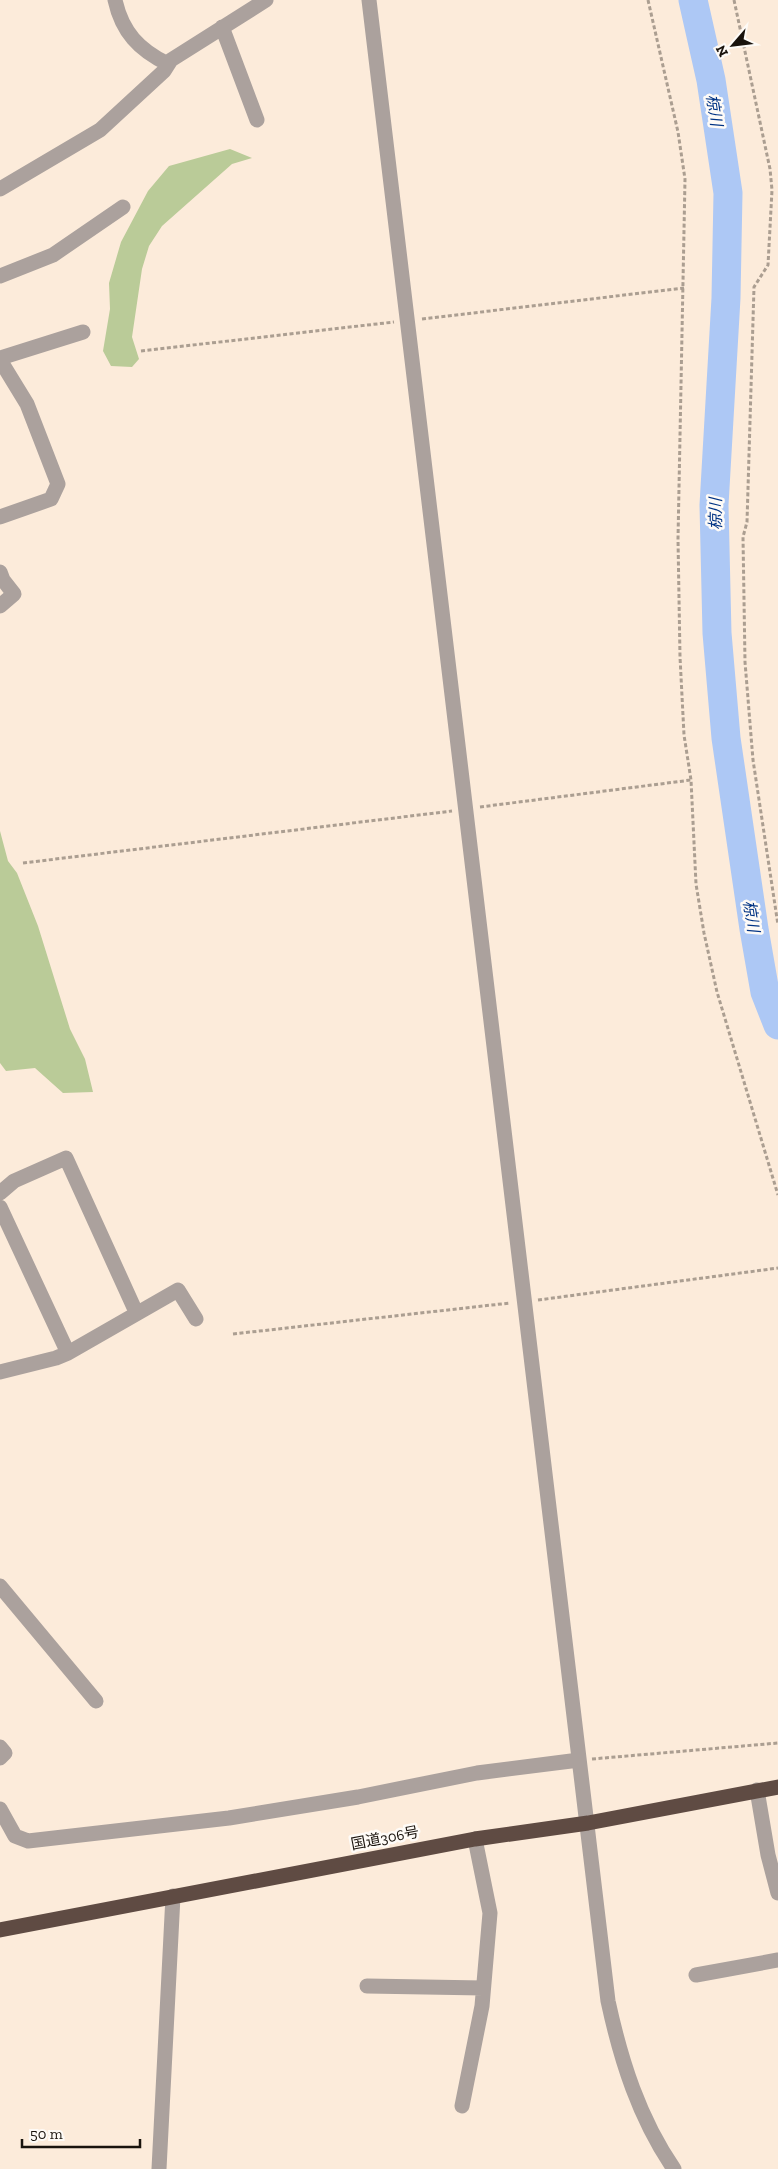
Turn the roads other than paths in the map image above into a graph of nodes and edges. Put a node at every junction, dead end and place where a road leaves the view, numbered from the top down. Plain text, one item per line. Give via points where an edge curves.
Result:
1 (115, 0) edge
2 (266, 0) edge
3 (369, 0) edge
4 (222, 27) junction
5 (168, 64) junction
6 (257, 120) dead end
7 (0, 189) edge
8 (123, 207) dead end
9 (0, 276) edge
10 (83, 332) dead end
11 (0, 359) edge
12 (0, 518) edge
13 (0, 572) edge
14 (0, 606) edge
15 (0, 1193) edge
16 (0, 1207) edge
17 (136, 1312) junction
18 (196, 1319) dead end
19 (68, 1353) junction
20 (0, 1372) edge
21 (0, 1586) edge
22 (96, 1701) dead end
23 (0, 1747) edge
24 (0, 1758) edge
25 (580, 1760) junction
26 (778, 1787) edge
27 (757, 1790) junction
28 (0, 1810) edge
29 (588, 1823) junction
30 (475, 1839) junction
31 (778, 1893) edge
32 (173, 1896) junction
33 (0, 1930) edge
34 (778, 1960) edge
35 (696, 1975) dead end
36 (367, 1986) dead end
37 (483, 1988) junction
38 (462, 2106) dead end
39 (159, 2169) edge
40 (674, 2169) edge

1 - 5 street via 127,32 136,44
2 - 4 street
3 - 25 street
4 - 5 street
4 - 6 street
5 - 7 street via 100,130
8 - 9 street via 53,255
10 - 11 street
11 - 12 street via 27,404 58,484 51,499
13 - 14 street via 14,594
15 - 17 street via 14,1181 66,1158
16 - 19 street
17 - 18 street via 178,1290
17 - 19 street
19 - 20 street
21 - 22 street
23 - 24 street via 5,1753
25 - 28 street via 477,1773 229,1818 28,1842 15,1836
25 - 29 street
26 - 27 highway, 国道306号
27 - 29 highway, 国道306号
27 - 31 street
29 - 30 highway, 国道306号
29 - 40 street via 608,2001 616,2037 639,2108
30 - 32 highway, 国道306号
30 - 37 street via 490,1913
32 - 33 highway, 国道306号
32 - 39 street
34 - 35 street
36 - 37 street
37 - 38 street

